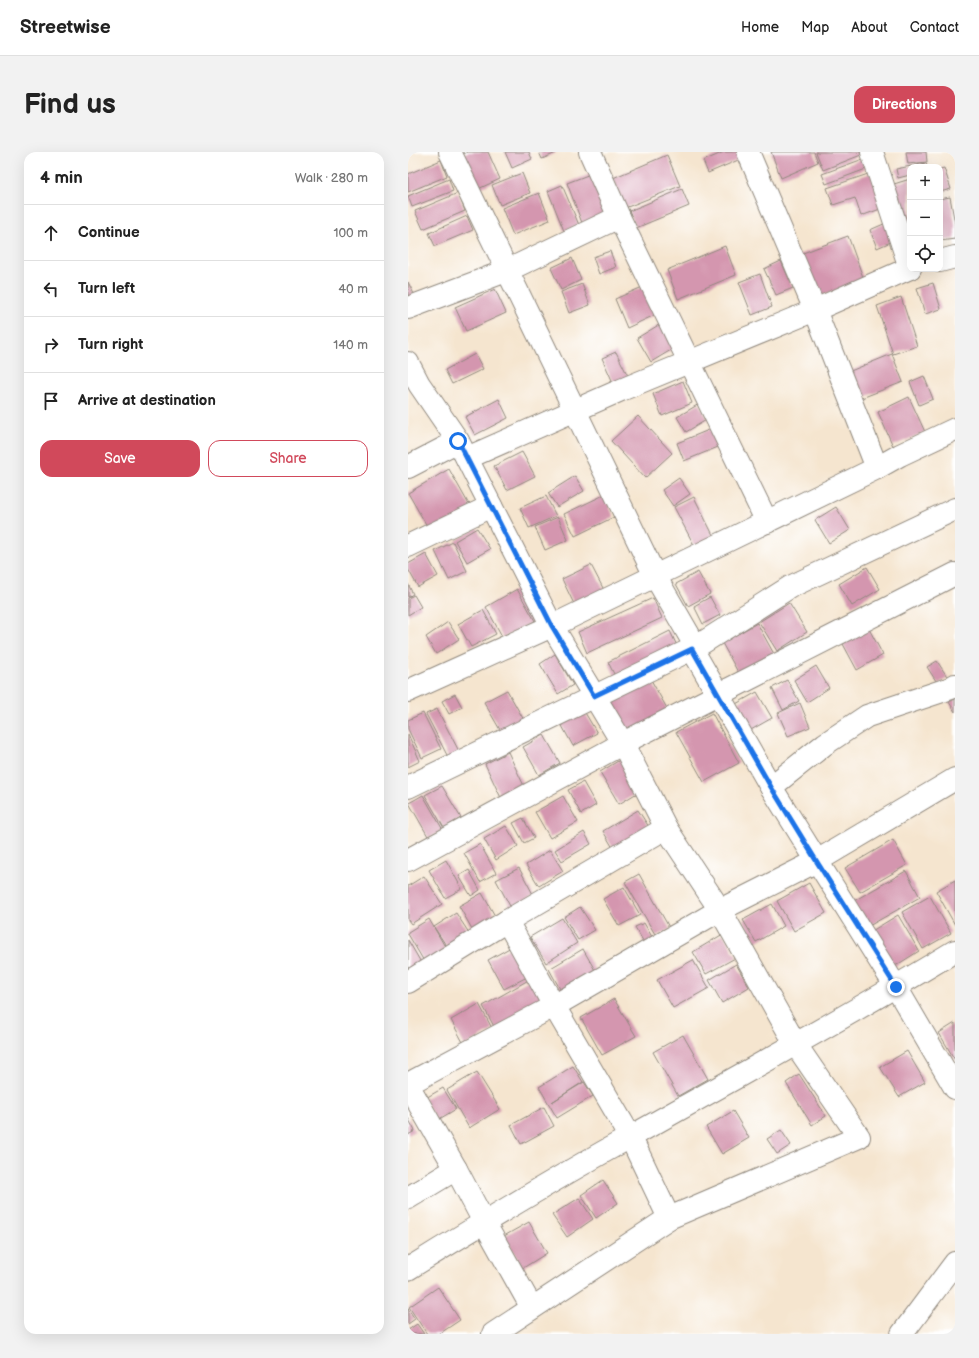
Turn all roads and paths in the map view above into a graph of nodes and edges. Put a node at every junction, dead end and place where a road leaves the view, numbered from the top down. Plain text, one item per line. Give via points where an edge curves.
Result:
1 (450, 152) edge
2 (590, 152) edge
3 (748, 152) edge
4 (872, 152) edge
5 (619, 217) junction
6 (955, 257) edge
7 (907, 259) edge
8 (943, 260) edge
9 (907, 269) edge
10 (506, 271) junction
11 (408, 308) edge
12 (815, 310) junction
13 (690, 361) junction
14 (408, 363) edge
15 (414, 387) edge
16 (574, 410) junction
17 (955, 429) edge
18 (463, 450) junction
19 (408, 467) edge
20 (877, 468) junction
21 (491, 506) junction
22 (955, 508) edge
23 (767, 522) junction
24 (408, 546) edge
25 (955, 574) edge
26 (655, 576) junction
27 (552, 626) junction
28 (694, 648) junction
29 (955, 685) edge
30 (408, 691) edge
31 (718, 695) junction
32 (594, 696) junction
33 (623, 744) junction
34 (955, 779) edge
35 (408, 787) edge
36 (771, 787) junction
37 (666, 828) junction
38 (408, 860) edge
39 (817, 862) junction
40 (720, 910) junction
41 (507, 921) junction
42 (955, 951) edge
43 (408, 982) edge
44 (896, 987) junction
45 (554, 1006) junction
46 (796, 1045) junction
47 (408, 1085) edge
48 (955, 1088) edge
49 (630, 1136) junction
50 (456, 1169) junction
51 (408, 1198) edge
52 (669, 1218) junction
53 (484, 1222) junction
54 (955, 1263) edge
55 (408, 1269) edge
56 (532, 1308) junction
57 (493, 1334) edge
58 (902, 1334) edge

1 - 10 street
2 - 5 street
3 - 12 street
4 - 7 street
5 - 10 street
5 - 13 street
6 - 8 street
9 - 12 street
10 - 11 street
10 - 16 street
12 - 13 street
12 - 20 street
13 - 16 street
13 - 23 street
14 - 15 street
15 - 18 street
16 - 18 street
16 - 26 street
17 - 20 street
18 - 19 street
18 - 21 street
20 - 23 street
21 - 24 street
21 - 27 street
22 - 28 street via 790,587
23 - 26 street
25 - 31 street
26 - 27 street
26 - 28 street
27 - 30 street
27 - 32 street
28 - 31 street
28 - 32 street
29 - 36 street via 867,716 825,744
31 - 33 street
31 - 36 street
32 - 33 street
32 - 35 street
33 - 37 street
33 - 38 street
34 - 39 street
36 - 39 street
37 - 40 street
37 - 41 street
39 - 40 street
39 - 44 street
40 - 45 street
40 - 46 street
41 - 43 street
41 - 45 street
42 - 44 street
44 - 46 street
44 - 48 street
45 - 47 street
45 - 49 street
46 - 49 street
46 - 52 street via 859,1137
47 - 50 street
49 - 52 street
49 - 53 street
50 - 51 street
50 - 53 street
52 - 56 street
53 - 55 street
53 - 56 street
54 - 58 street
56 - 57 street

